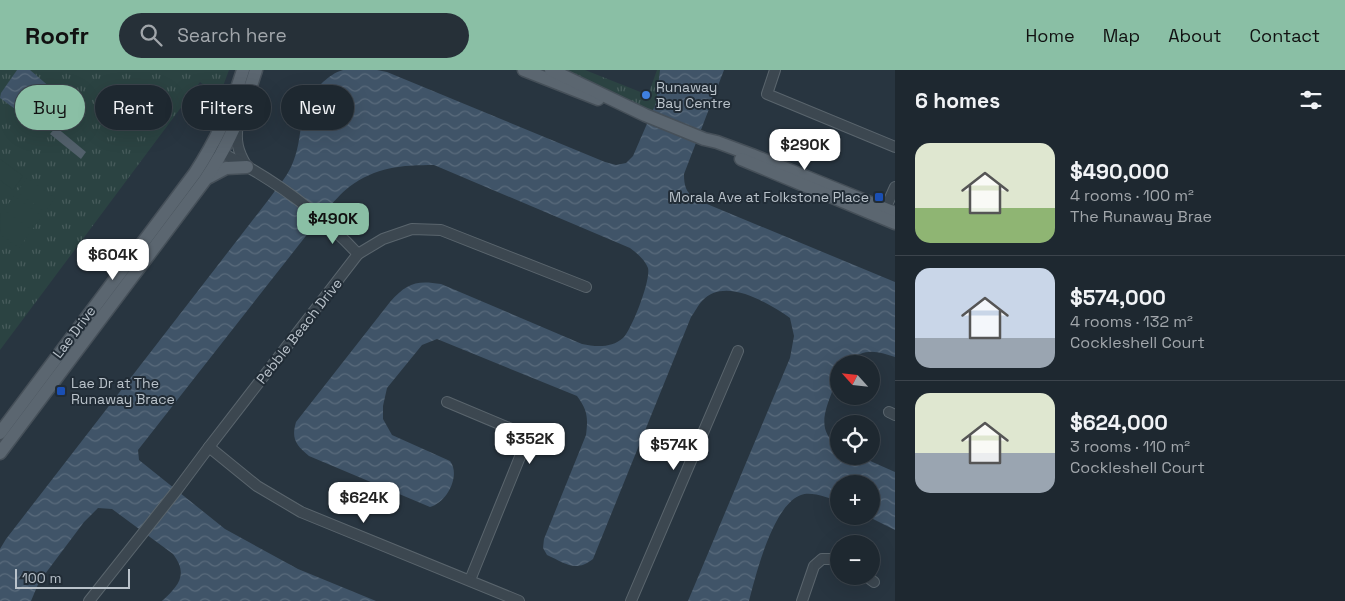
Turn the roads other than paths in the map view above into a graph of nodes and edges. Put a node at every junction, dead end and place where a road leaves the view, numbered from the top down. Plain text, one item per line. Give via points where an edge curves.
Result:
1 (243, 70) edge
2 (256, 70) edge
3 (524, 70) edge
4 (552, 70) edge
5 (775, 70) edge
6 (251, 85) edge
7 (629, 108) junction
8 (230, 130) edge
9 (237, 130) edge
10 (895, 147) edge
11 (216, 150) junction
12 (247, 167) junction
13 (205, 180) junction
14 (895, 187) edge
15 (887, 213) edge
16 (895, 223) edge
17 (358, 254) junction
18 (586, 287) dead end
19 (738, 351) dead end
20 (447, 402) dead end
21 (0, 434) edge
22 (208, 447) junction
23 (0, 453) edge
24 (830, 559) edge
25 (470, 580) junction
26 (89, 601) edge
27 (519, 601) edge
28 (630, 601) edge
29 (802, 601) edge

1 - 11 main road, Lae Drive
2 - 6 main road, Lae Drive
3 - 7 main road
4 - 7 main road
5 - 10 street via 766,94
7 - 15 main road via 752,155
8 - 11 main road, Lae Drive
9 - 12 street via 239,153
11 - 12 street
11 - 13 main road, Lae Drive
11 - 21 main road, Lae Drive
12 - 13 main road via 226,168
12 - 17 street via 273,182 333,228
13 - 23 main road, Lae Drive
14 - 15 street
15 - 16 main road
17 - 18 street, Pebble Beach Drive via 383,239 412,229 441,230
17 - 22 street, Pebble Beach Drive
19 - 28 street
20 - 25 street via 521,433 526,442
22 - 25 street via 258,486 300,512
22 - 26 street, Pebble Beach Drive
24 - 29 street via 822,559 814,566
25 - 27 street

